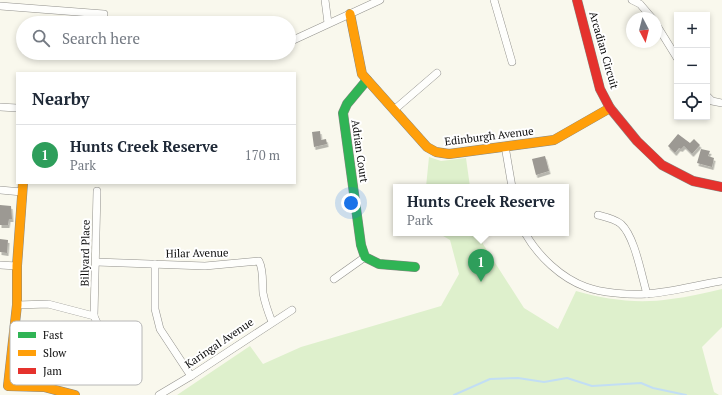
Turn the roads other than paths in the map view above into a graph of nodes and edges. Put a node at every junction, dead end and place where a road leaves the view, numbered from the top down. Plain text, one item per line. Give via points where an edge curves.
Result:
1 (325, 0) edge
2 (380, 0) edge
3 (494, 0) edge
4 (577, 0) edge
5 (632, 0) edge
6 (0, 6) edge
7 (647, 12) edge
8 (104, 14) dead end
9 (350, 14) junction
10 (328, 23) junction
11 (662, 34) edge
12 (296, 39) edge
13 (674, 53) edge
14 (512, 62) dead end
15 (437, 73) dead end
16 (367, 80) junction
17 (710, 99) edge
18 (722, 103) edge
19 (0, 107) edge
20 (16, 108) edge
21 (610, 108) junction
22 (394, 110) junction
23 (505, 146) junction
24 (511, 184) edge
25 (23, 187) edge
26 (722, 187) edge
27 (0, 190) edge
28 (97, 191) dead end
29 (598, 214) dead end
30 (527, 236) edge
31 (366, 257) junction
32 (96, 262) junction
33 (155, 264) junction
34 (0, 265) edge
35 (17, 266) junction
36 (415, 267) dead end
37 (334, 279) dead end
38 (722, 281) edge
39 (646, 294) junction
40 (17, 305) junction
41 (292, 310) dead end
42 (94, 316) junction
43 (15, 321) edge
44 (96, 321) edge
45 (272, 322) junction
46 (10, 368) edge
47 (190, 376) junction
48 (43, 391) edge
49 (75, 395) edge
50 (159, 395) edge

1 - 10 street
2 - 9 street
3 - 14 street
4 - 21 street, Arcadian Circuit via 600,89
5 - 7 street
6 - 8 street
9 - 10 street
9 - 16 street, Edinburgh Avenue via 362,74
10 - 12 street
11 - 13 street
15 - 22 street
16 - 22 street, Edinburgh Avenue
16 - 31 street, Adrian Court via 347,104 343,113 361,245
17 - 18 street
19 - 20 street
21 - 23 street, Edinburgh Avenue via 554,140
21 - 26 street, Arcadian Circuit via 637,141 662,165 693,181
22 - 23 street, Edinburgh Avenue via 427,147 436,152 448,154
23 - 24 street
25 - 27 street
25 - 35 street
28 - 32 street, Billyard Place
29 - 39 street via 620,224 630,235
30 - 39 street via 552,267 586,288
31 - 36 street via 379,264
31 - 37 street
32 - 33 street, Hilar Avenue
32 - 42 street, Billyard Place
33 - 45 street, Hilar Avenue via 205,266 259,261 263,292
33 - 47 street via 155,309 160,328
34 - 35 street
35 - 40 street
38 - 39 street
40 - 42 street via 48,304
40 - 43 street
41 - 45 street, Karingal Avenue
42 - 44 street
45 - 47 street, Karingal Avenue
46 - 48 street via 8,386
47 - 50 street, Karingal Avenue
48 - 49 street

